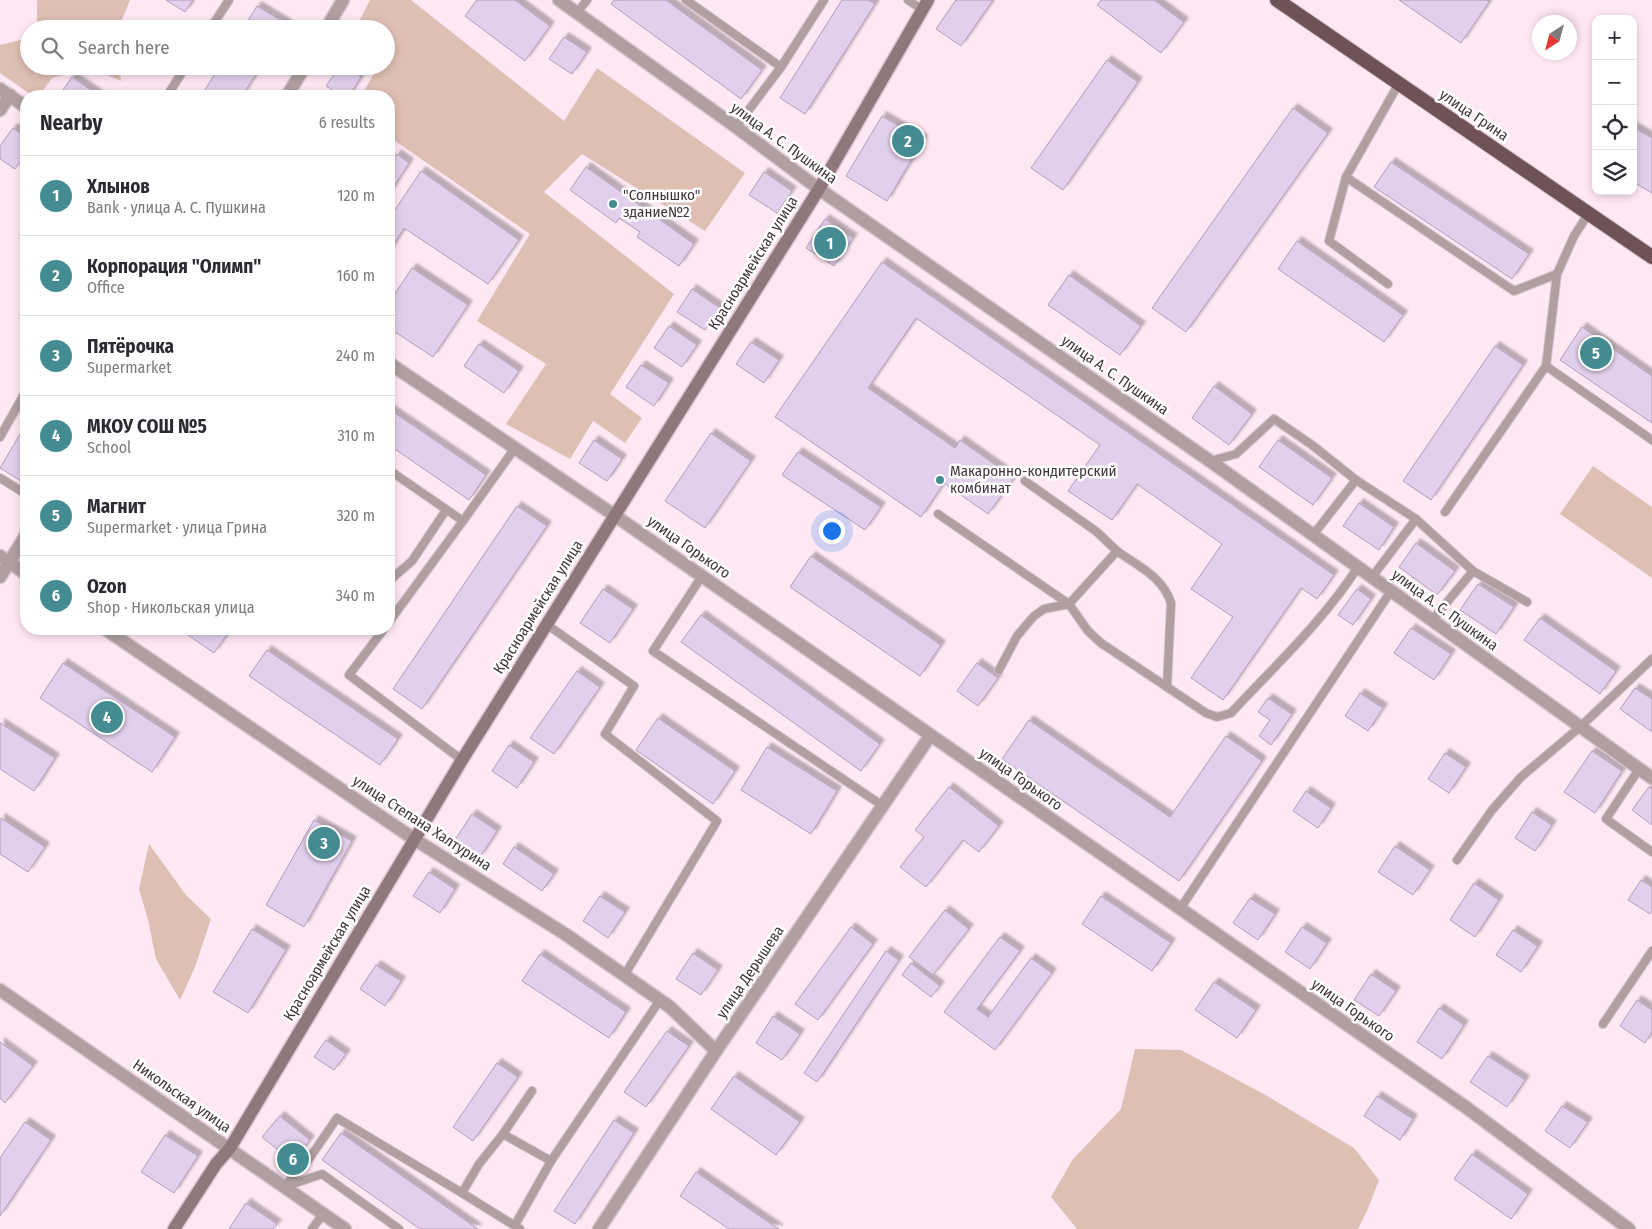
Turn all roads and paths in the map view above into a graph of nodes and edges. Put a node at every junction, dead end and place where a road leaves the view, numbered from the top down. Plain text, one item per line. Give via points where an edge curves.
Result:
1 (229, 0) edge
2 (343, 0) edge
3 (559, 0) edge
4 (586, 0) edge
5 (686, 0) edge
6 (824, 0) edge
7 (908, 0) edge
8 (1277, 0) edge
9 (926, 5) edge
10 (577, 13) junction
11 (216, 20) edge
12 (331, 20) edge
13 (781, 66) junction
14 (180, 75) edge
15 (300, 75) edge
16 (1399, 83) junction
17 (171, 90) edge
18 (291, 90) edge
19 (5, 92) edge
20 (20, 103) edge
21 (0, 110) edge
22 (736, 127) junction
23 (1346, 177) junction
24 (819, 189) junction
25 (1589, 213) junction
26 (1652, 257) edge
27 (1557, 274) junction
28 (1388, 284) dead end
29 (1546, 366) junction
30 (395, 367) edge
31 (20, 402) edge
32 (0, 437) edge
33 (1652, 440) edge
34 (515, 448) junction
35 (1210, 461) junction
36 (395, 474) edge
37 (0, 478) edge
38 (1356, 480) junction
39 (1025, 482) dead end
40 (20, 490) edge
41 (446, 510) junction
42 (1446, 512) dead end
43 (938, 514) dead end
44 (614, 515) junction
45 (1416, 519) junction
46 (464, 521) junction
47 (1313, 535) junction
48 (20, 542) edge
49 (1117, 551) junction
50 (4, 559) edge
51 (1358, 567) junction
52 (20, 570) edge
53 (1473, 571) junction
54 (395, 576) edge
55 (702, 576) junction
56 (0, 577) edge
57 (1372, 577) junction
58 (1391, 591) junction
59 (1528, 602) dead end
60 (1069, 604) junction
61 (395, 614) edge
62 (1432, 620) junction
63 (546, 624) junction
64 (114, 635) edge
65 (379, 635) edge
66 (1652, 659) edge
67 (998, 670) dead end
68 (1167, 687) junction
69 (1580, 727) junction
70 (930, 736) junction
71 (462, 760) junction
72 (1639, 769) junction
73 (1652, 778) edge
74 (882, 806) junction
75 (414, 839) junction
76 (1652, 852) edge
77 (1457, 860) dead end
78 (1180, 909) junction
79 (1652, 951) edge
80 (624, 976) junction
81 (0, 990) edge
82 (660, 1000) junction
83 (1603, 1024) dead end
84 (716, 1051) junction
85 (532, 1091) dead end
86 (503, 1134) junction
87 (230, 1148) junction
88 (551, 1161) junction
89 (284, 1187) junction
90 (462, 1193) junction
91 (323, 1214) junction
92 (518, 1227) edge
93 (174, 1229) edge
94 (312, 1229) edge
95 (345, 1229) edge
96 (399, 1229) edge
97 (599, 1229) edge
98 (1629, 1229) edge

1 - 11 lane
2 - 12 street
3 - 10 street, улица А. С. Пушкина
4 - 10 lane
5 - 13 lane
6 - 13 lane
7 - 9 lane
8 - 16 highway, улица Грина
9 - 24 main road, Красноармейская улица
10 - 22 street, улица А. С. Пушкина
13 - 22 lane
14 - 17 lane
15 - 18 street
16 - 23 lane
16 - 25 highway, улица Грина
19 - 20 street
19 - 21 street
22 - 24 street, улица А. С. Пушкина
23 - 27 lane via 1514,291
23 - 28 lane via 1329,241
24 - 35 street, улица А. С. Пушкина
24 - 44 main road, Красноармейская улица
25 - 26 highway, улица Грина
25 - 27 lane via 1574,236
27 - 29 lane
29 - 33 lane
29 - 42 lane
30 - 34 street, улица Горького
31 - 32 lane
34 - 44 street, улица Горького
34 - 46 lane
35 - 38 lane via 1236,454 1274,419
35 - 47 street, улица А. С. Пушкина
36 - 41 lane
37 - 40 lane
38 - 45 lane
38 - 47 lane
39 - 49 lane via 1097,532
41 - 46 lane
41 - 54 lane via 412,561
43 - 60 lane
44 - 55 street, улица Горького
44 - 63 main road, Красноармейская улица
45 - 53 lane
45 - 57 lane
46 - 61 lane
47 - 51 street, улица А. С. Пушкина
48 - 50 street
49 - 60 lane
49 - 68 lane via 1158,580 1167,592 1171,603
50 - 52 street
50 - 56 street
51 - 57 street, улица А. С. Пушкина
51 - 68 lane via 1321,617 1231,713 1217,717 1206,713
53 - 59 lane
53 - 62 lane
55 - 70 street, улица Горького
55 - 74 lane via 653,650
57 - 58 street, улица А. С. Пушкина
58 - 62 street, улица А. С. Пушкина
58 - 78 lane
60 - 67 lane via 1044,609 1034,616 1017,636
60 - 68 lane via 1101,643
62 - 69 street, улица А. С. Пушкина
63 - 71 main road, Красноармейская улица
63 - 80 lane via 634,686 605,734 716,821
64 - 75 street, улица Степана Халтурина
65 - 71 lane via 349,675
66 - 69 lane
69 - 72 street, улица А. С. Пушкина
69 - 77 lane via 1521,777 1492,810
70 - 74 street, улица Дерышева
70 - 78 street, улица Горького
71 - 75 main road, Красноармейская улица
72 - 73 street, улица А. С. Пушкина
72 - 76 lane via 1606,819
74 - 84 street, улица Дерышева
75 - 80 street, улица Степана Халтурина via 565,934
75 - 87 main road, Красноармейская улица
78 - 98 street, улица Горького via 1467,1108
79 - 83 lane
80 - 82 street, улица Степана Халтурина
81 - 87 street, Никольская улица
82 - 84 street, улица Степана Халтурина
82 - 88 lane
84 - 97 street, улица Дерышева
85 - 86 lane
86 - 88 lane
86 - 90 lane via 479,1164
87 - 89 street, Никольская улица
87 - 93 main road, Красноармейская улица
88 - 92 lane
89 - 90 lane via 309,1160 337,1118
89 - 91 street, Никольская улица
89 - 96 lane via 322,1174
90 - 92 lane
91 - 94 lane
91 - 95 street, Никольская улица

